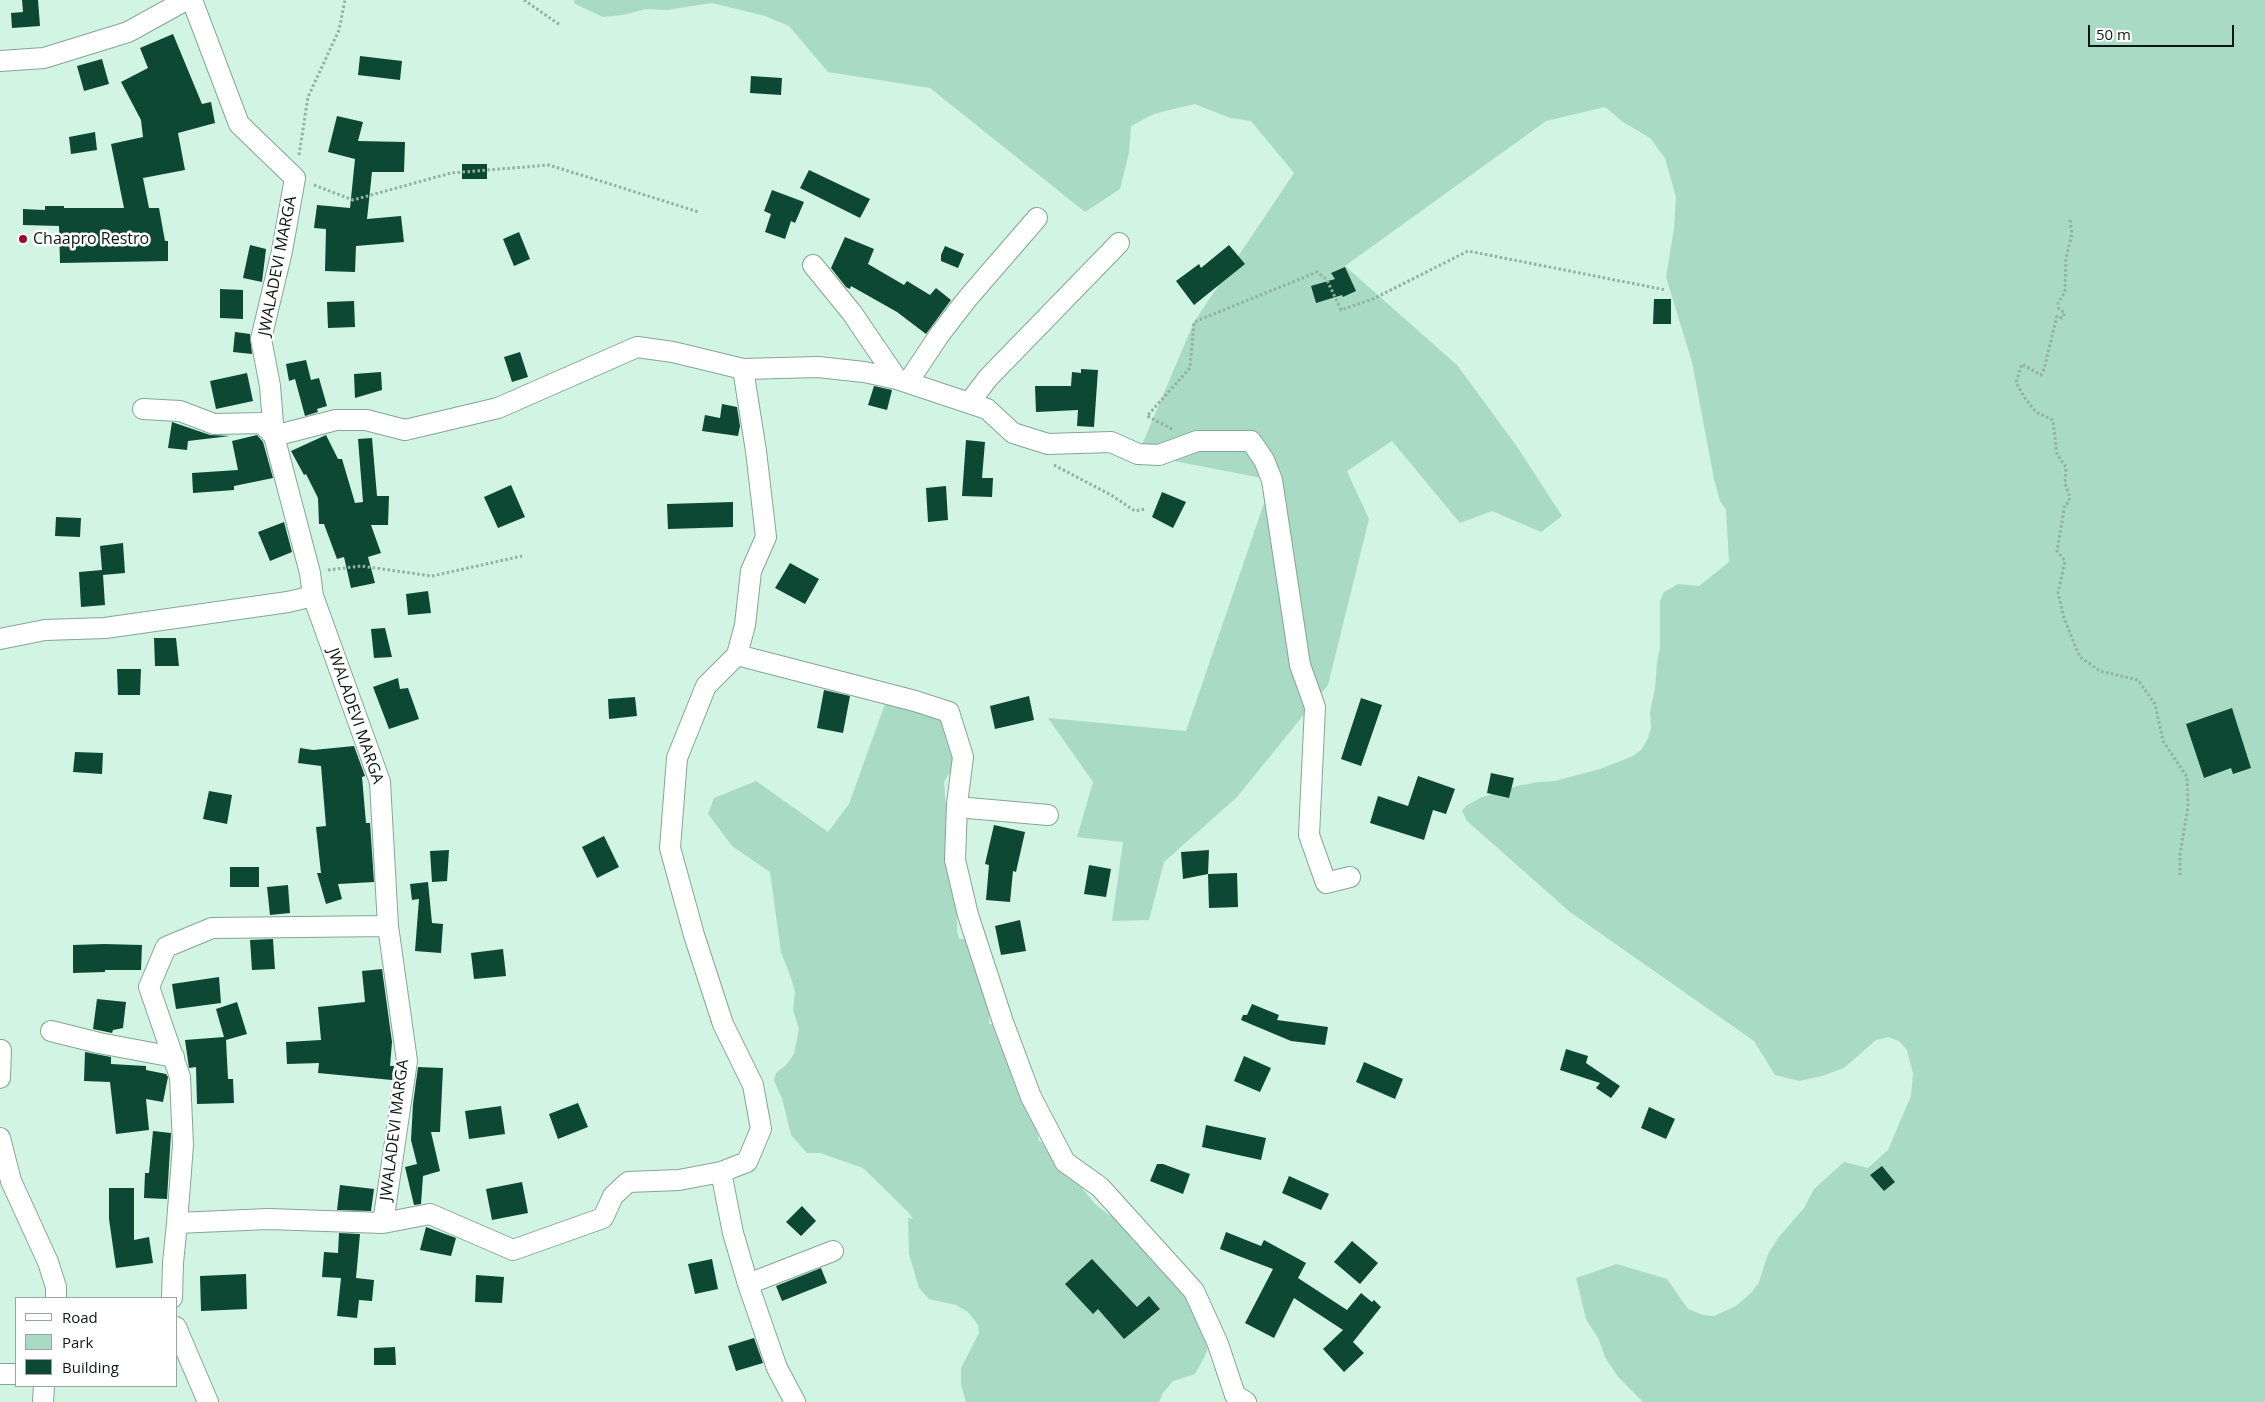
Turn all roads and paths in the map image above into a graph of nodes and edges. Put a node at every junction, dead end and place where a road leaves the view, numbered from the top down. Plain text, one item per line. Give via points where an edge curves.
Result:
1 (186, 0) edge
2 (192, 0) edge
3 (345, 0) edge
4 (524, 0) edge
5 (560, 25) dead end
6 (0, 61) edge
7 (295, 178) junction
8 (699, 212) dead end
9 (1037, 218) dead end
10 (2070, 220) dead end
11 (1119, 243) dead end
12 (813, 265) dead end
13 (1666, 290) dead end
14 (743, 369) junction
15 (903, 380) junction
16 (969, 403) junction
17 (143, 409) dead end
18 (274, 436) junction
19 (1197, 441) junction
20 (1051, 463) dead end
21 (1145, 509) dead end
22 (522, 556) dead end
23 (310, 573) junction
24 (313, 596) junction
25 (0, 639) edge
26 (737, 655) junction
27 (957, 807) junction
28 (1048, 815) dead end
29 (2180, 875) dead end
30 (1350, 877) dead end
31 (388, 926) junction
32 (51, 1031) dead end
33 (0, 1050) edge
34 (174, 1057) junction
35 (0, 1078) edge
36 (0, 1138) edge
37 (721, 1172) junction
38 (177, 1223) junction
39 (383, 1223) junction
40 (833, 1251) dead end
41 (748, 1284) junction
42 (56, 1297) edge
43 (172, 1297) edge
44 (178, 1332) edge
45 (0, 1374) edge
46 (15, 1374) edge
47 (44, 1387) edge
48 (43, 1402) edge
49 (208, 1402) edge
50 (795, 1402) edge
51 (1246, 1402) edge

1 - 6 street via 128,32 44,58
2 - 7 street, JWALADEVI MARGA via 239,124
3 - 7 path via 340,30 308,97
4 - 5 path
7 - 8 path via 353,200 451,173 549,165
7 - 18 street, JWALADEVI MARGA via 261,339 270,386
9 - 15 street
10 - 29 path via 2072,234 2066,258 2065,292 2058,303 2059,309 2065,313 2062,318 2057,316 2044,370 2040,375 2022,364 2016,382 2036,412 2053,420 2057,455 2066,467 2070,497 2065,504 2056,551 2065,561 2058,593 2080,657 2100,671 2138,680 2155,704 2163,742 2187,777 2188,807
11 - 16 street via 988,378
12 - 15 street
13 - 19 path via 1468,251 1373,299 1341,310 1327,280 1317,272 1194,322 1190,368 1147,416
14 - 15 street via 818,367
14 - 18 street via 637,347 498,408 404,430 366,420 336,420
14 - 26 street via 766,537 751,571 745,625
15 - 16 street
16 - 19 street via 987,409 1013,433 1048,444 1111,442 1138,454 1160,455
17 - 18 street via 180,411 214,424 262,423
18 - 23 street, JWALADEVI MARGA
19 - 30 street via 1251,441 1272,480 1300,666 1315,707 1309,835 1326,883
20 - 21 path via 1135,511
22 - 23 path via 432,576 361,566
23 - 24 street, JWALADEVI MARGA
24 - 25 street via 105,628 45,630
24 - 31 street, JWALADEVI MARGA via 380,782
26 - 27 street via 949,712 963,757
26 - 37 street via 706,686 677,758 670,848 723,1024 753,1085 761,1129 747,1162
27 - 28 street
27 - 51 street via 955,860 968,915 1031,1097 1065,1162 1100,1187 1194,1291 1218,1344 1235,1395
31 - 34 street via 212,928 166,947 149,987
31 - 39 street, JWALADEVI MARGA via 407,1061
32 - 34 street
33 - 35 street
34 - 38 street via 180,1077 183,1145
36 - 42 street via 11,1181 48,1262
37 - 39 street via 679,1180 628,1182 613,1196 603,1218 513,1250 430,1214
37 - 41 street via 732,1233
38 - 39 street, JWALADEVI MARGA via 268,1218
38 - 43 street
40 - 41 street
41 - 50 street via 777,1368
44 - 49 street
45 - 46 street
47 - 48 street

